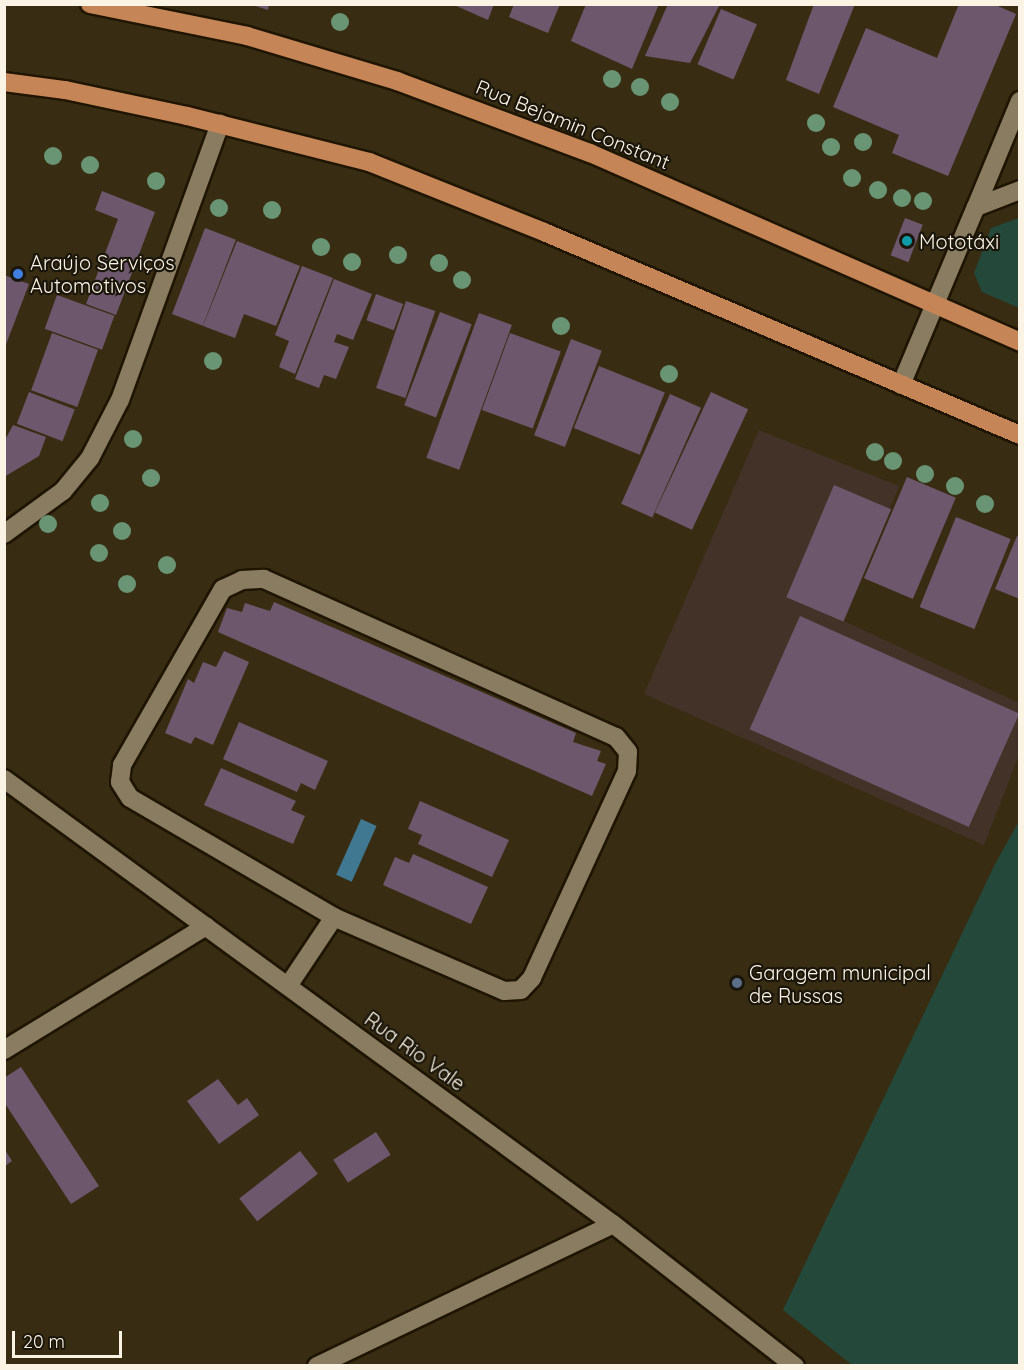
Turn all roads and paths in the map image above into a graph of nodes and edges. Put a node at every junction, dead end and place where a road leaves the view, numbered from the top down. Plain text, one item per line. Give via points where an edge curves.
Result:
1 (90, 4) edge
2 (4, 82) edge
3 (1020, 101) edge
4 (220, 124) junction
5 (1020, 190) edge
6 (976, 207) junction
7 (935, 306) junction
8 (1020, 342) edge
9 (901, 385) junction
10 (1020, 435) edge
11 (4, 534) edge
12 (4, 779) edge
13 (334, 917) junction
14 (206, 926) junction
15 (288, 986) junction
16 (4, 1050) edge
17 (613, 1224) junction
18 (317, 1365) edge
19 (795, 1365) edge

1 - 7 main road, Rua Bejamin Constant via 247,36 397,81 590,153
2 - 4 main road via 65,90
3 - 6 street
4 - 9 main road via 369,162
4 - 11 street via 120,400 90,458 63,491
5 - 6 street
6 - 7 street
7 - 8 main road, Rua Bejamin Constant
7 - 9 street
9 - 10 main road
12 - 14 street, Rua Rio Vale
13 - 13 street via 130,798 120,782 122,765 223,589 242,580 264,579 285,586 616,737 628,752 627,771 532,978 521,990 504,991
13 - 15 street
14 - 15 street, Rua Rio Vale
14 - 16 street
15 - 17 street, Rua Rio Vale
17 - 18 street
17 - 19 street, Rua Rio Vale

